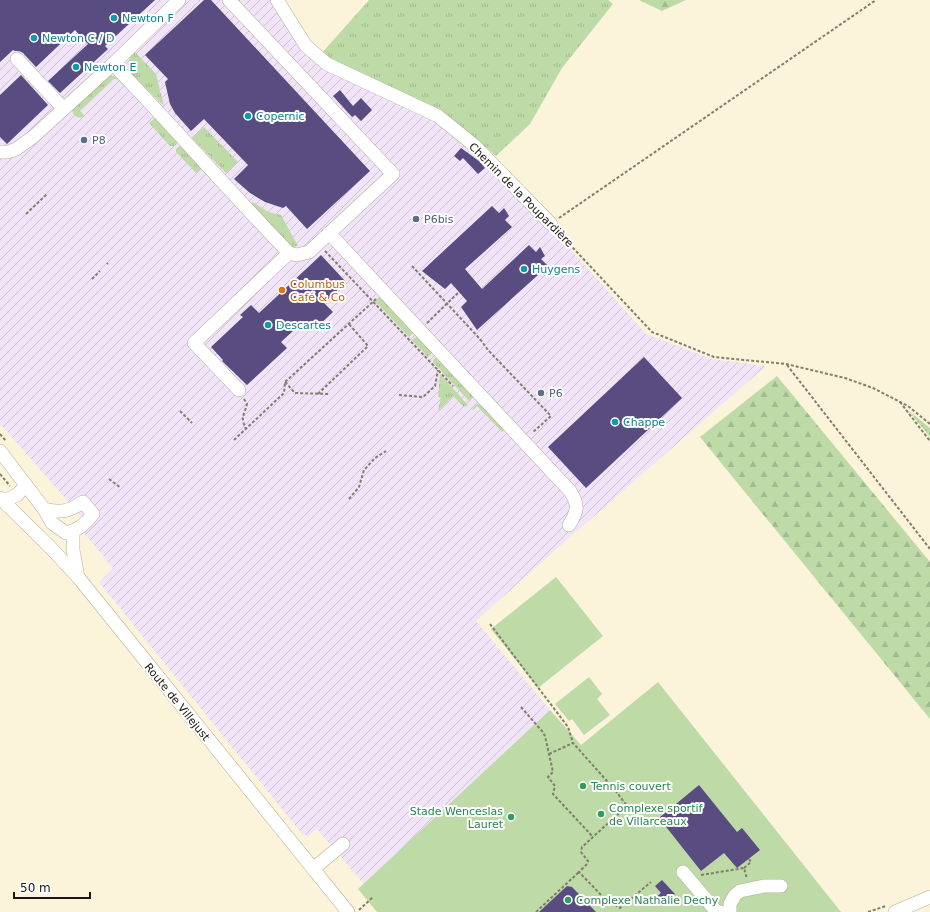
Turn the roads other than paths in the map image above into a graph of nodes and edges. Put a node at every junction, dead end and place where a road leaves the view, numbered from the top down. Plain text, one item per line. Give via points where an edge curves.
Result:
1 (179, 0) edge
2 (229, 0) edge
3 (277, 0) edge
4 (17, 59) dead end
5 (113, 64) junction
6 (63, 108) junction
7 (0, 152) edge
8 (550, 224) road end
9 (329, 233) junction
10 (289, 253) junction
11 (241, 393) road end
12 (0, 451) edge
13 (26, 485) junction
14 (2, 499) edge
15 (44, 509) junction
16 (569, 525) dead end
17 (73, 532) junction
18 (78, 577) junction
19 (343, 844) dead end
20 (313, 869) junction
21 (685, 874) road end
22 (782, 886) dead end
23 (930, 897) edge
24 (353, 911) edge
25 (720, 912) edge
26 (730, 912) edge
27 (895, 912) edge

1 - 5 street
2 - 9 street via 393,174
3 - 8 street, Chemin de la Poupardière via 306,46 327,64 438,116 475,146
4 - 6 street
5 - 6 street
5 - 10 street
6 - 7 street via 33,137 16,149
9 - 10 street via 309,252 297,255
9 - 16 street via 570,491 577,510
10 - 11 street via 194,342
12 - 13 street
13 - 14 street via 17,495
13 - 15 street
14 - 18 street, Route de Villejust
15 - 17 street via 52,523 66,533
15 - 17 street via 57,512 73,508 83,502 93,514
17 - 18 street
18 - 20 street, Route de Villejust
19 - 20 street
20 - 24 street, Route de Villejust
21 - 25 street via 716,911
22 - 26 street via 764,886 740,891 730,904
23 - 27 street

